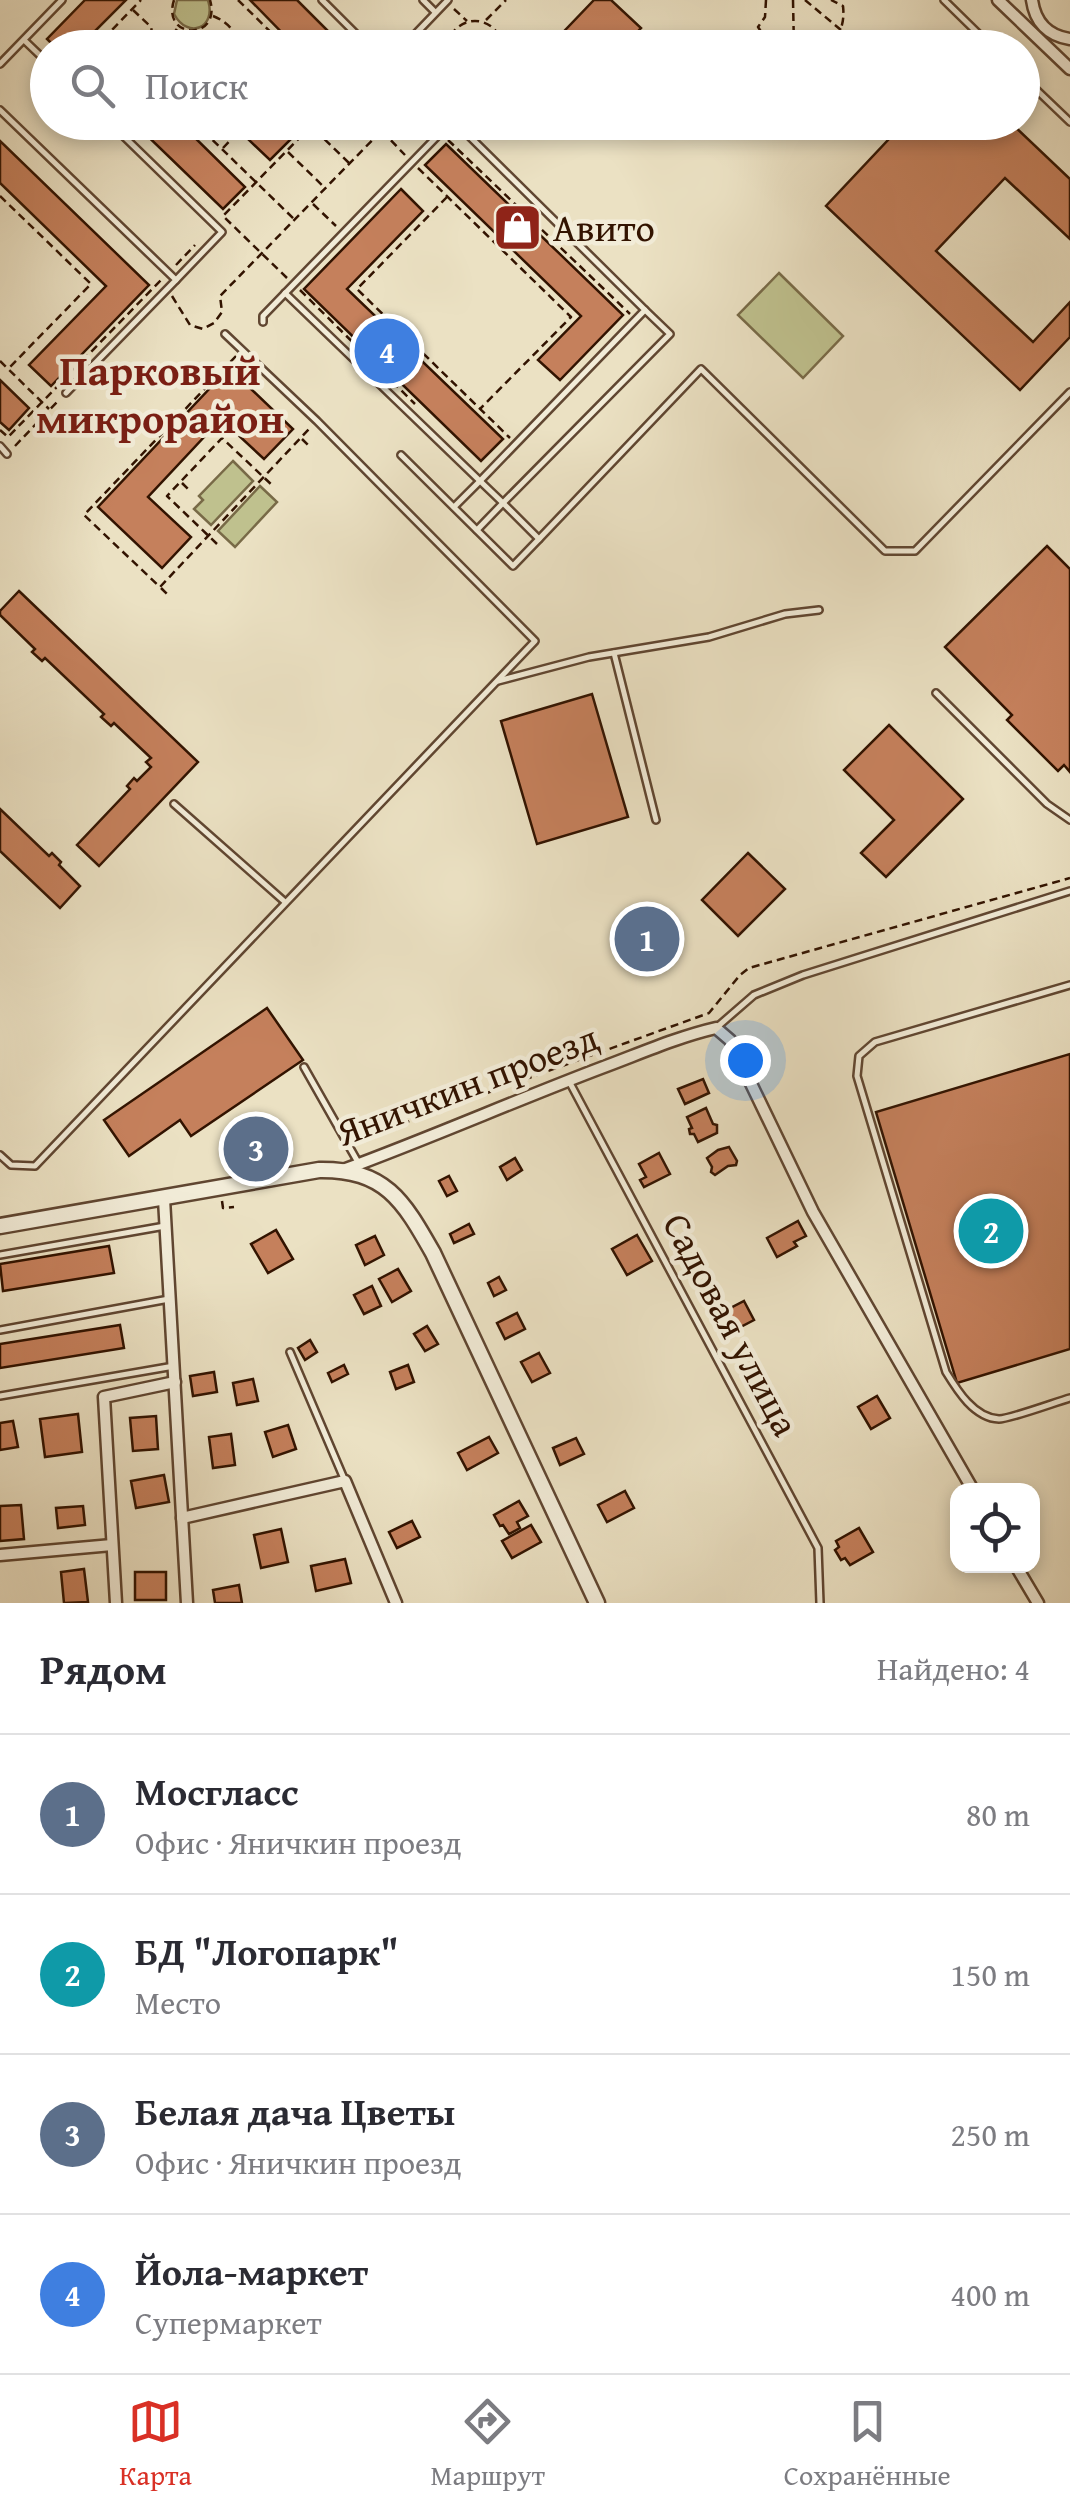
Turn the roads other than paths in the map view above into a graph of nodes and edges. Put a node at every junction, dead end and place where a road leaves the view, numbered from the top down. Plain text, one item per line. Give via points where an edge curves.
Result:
1 (62, 0) edge
2 (322, 0) edge
3 (423, 0) edge
4 (944, 0) edge
5 (998, 0) edge
6 (1029, 2) edge
7 (450, 3) edge
8 (436, 12) junction
9 (34, 30) edge
10 (352, 30) edge
11 (419, 30) edge
12 (975, 30) edge
13 (1029, 30) edge
14 (30, 34) edge
15 (24, 40) junction
16 (1040, 40) edge
17 (1068, 41) edge
18 (30, 46) edge
19 (0, 64) edge
20 (1070, 69) edge
21 (1040, 93) edge
22 (0, 110) edge
23 (1070, 122) edge
24 (30, 139) edge
25 (31, 140) edge
26 (128, 140) edge
27 (434, 140) edge
28 (471, 140) edge
29 (176, 280) junction
30 (286, 293) junction
31 (645, 310) junction
32 (263, 322) dead end
33 (225, 334) dead end
34 (1070, 392) edge
35 (66, 393) road end
36 (0, 446) edge
37 (8, 454) road end
38 (401, 455) dead end
39 (480, 481) junction
40 (503, 504) junction
41 (454, 507) junction
42 (477, 530) junction
43 (539, 539) junction
44 (819, 610) dead end
45 (614, 653) junction
46 (495, 682) junction
47 (936, 693) dead end
48 (174, 804) dead end
49 (656, 820) dead end
50 (1070, 820) edge
51 (1070, 890) edge
52 (285, 902) junction
53 (1070, 984) edge
54 (716, 1028) junction
55 (304, 1067) dead end
56 (568, 1081) junction
57 (0, 1155) edge
58 (359, 1164) junction
59 (343, 1170) junction
60 (164, 1199) junction
61 (0, 1226) edge
62 (167, 1226) junction
63 (0, 1255) edge
64 (170, 1299) junction
65 (0, 1330) edge
66 (290, 1352) dead end
67 (174, 1366) junction
68 (175, 1382) junction
69 (0, 1396) edge
70 (1070, 1398) edge
71 (345, 1481) junction
72 (969, 1483) edge
73 (182, 1518) junction
74 (112, 1545) junction
75 (0, 1555) edge
76 (1020, 1573) edge
77 (116, 1603) edge
78 (187, 1603) edge
79 (396, 1603) edge
80 (597, 1603) edge
81 (820, 1603) edge
82 (1038, 1603) edge

1 - 9 lane
2 - 10 lane
3 - 8 lane
4 - 12 lane
5 - 13 street
6 - 17 street via 1042,25
7 - 8 lane
8 - 11 lane
14 - 15 lane
15 - 18 lane
15 - 19 lane
16 - 20 street
21 - 23 lane
22 - 24 lane
25 - 29 lane
26 - 29 lane via 222,232
27 - 30 lane
28 - 31 lane
29 - 35 lane
30 - 32 lane
30 - 39 lane
31 - 39 lane
31 - 40 lane via 670,334
33 - 46 lane via 535,641
34 - 43 lane via 915,551 885,551 701,368
36 - 37 lane
38 - 41 lane
39 - 40 lane
39 - 41 lane
40 - 42 lane
40 - 43 lane
41 - 42 lane
42 - 43 lane via 512,566
44 - 45 lane
45 - 46 lane
45 - 49 lane
46 - 52 lane
47 - 50 lane
48 - 52 lane
51 - 54 lane via 803,975 754,995
52 - 57 lane via 35,1166 11,1165
53 - 70 lane via 874,1042 859,1056 857,1076 946,1372 980,1412 999,1419
54 - 56 street, Яничкин проезд
54 - 72 street via 730,1040 813,1212
55 - 58 lane
56 - 58 street, Яничкин проезд
56 - 81 lane, Садовая улица via 818,1548
58 - 59 street, Яничкин проезд
59 - 60 street, Яничкин проезд
59 - 80 street via 382,1183 410,1211
60 - 61 street, Яничкин проезд
60 - 62 street
62 - 63 lane
62 - 64 street
64 - 65 lane
64 - 67 street
66 - 71 lane
67 - 68 street
67 - 69 lane
68 - 73 street
68 - 74 street via 104,1397
71 - 73 street
71 - 79 street
73 - 78 street
74 - 75 street
74 - 77 street
76 - 82 street

